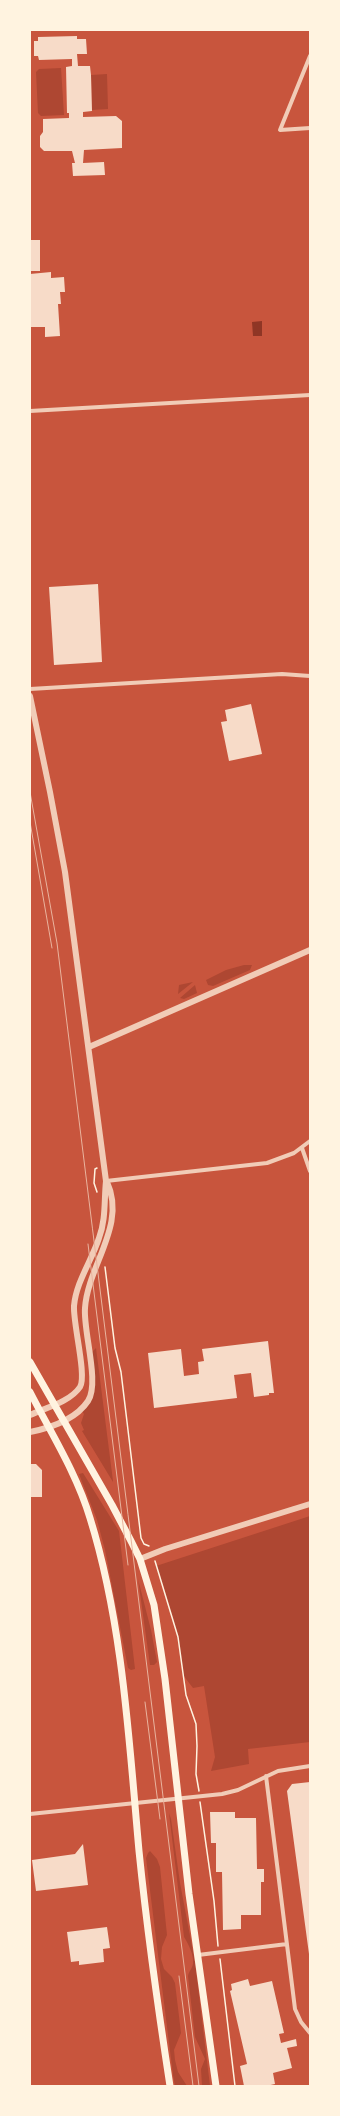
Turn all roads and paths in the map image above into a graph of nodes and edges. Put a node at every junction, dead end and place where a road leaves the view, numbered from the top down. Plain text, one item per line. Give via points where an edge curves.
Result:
1 (310, 56) edge
2 (310, 128) edge
3 (310, 395) edge
4 (30, 411) edge
5 (310, 676) edge
6 (30, 689) edge
7 (30, 696) edge
8 (310, 950) edge
9 (89, 1047) junction
10 (310, 1141) edge
11 (302, 1148) junction
12 (105, 1167) junction
13 (310, 1171) edge
14 (106, 1181) junction
15 (105, 1194) junction
16 (104, 1262) dead end
17 (30, 1362) edge
18 (30, 1392) edge
19 (54, 1404) junction
20 (40, 1411) junction
21 (30, 1415) edge
22 (64, 1421) junction
23 (48, 1427) junction
24 (30, 1432) edge
25 (310, 1504) edge
26 (153, 1554) junction
27 (140, 1559) junction
28 (310, 1766) edge
29 (266, 1776) junction
30 (200, 1796) junction
31 (179, 1798) junction
32 (136, 1803) junction
33 (30, 1814) edge
34 (287, 1944) junction
35 (219, 1953) junction
36 (198, 1955) junction
37 (310, 2033) edge
38 (170, 2086) edge
39 (216, 2086) edge
40 (235, 2086) edge

1 - 2 street via 280,130
3 - 4 street
5 - 6 street via 275,675
7 - 9 street via 59,835
8 - 9 street
9 - 12 street
10 - 11 street
11 - 13 street
11 - 14 street via 281,1159 267,1162
12 - 14 street
12 - 15 path via 95,1168 94,1178 97,1192
14 - 15 street
14 - 22 street via 113,1194 112,1217 84,1309 92,1387 89,1400
15 - 19 street via 101,1231 74,1305 74,1326 82,1382 72,1394
16 - 26 path via 115,1348 121,1372 141,1538
17 - 19 main road
18 - 20 main road
19 - 20 street
19 - 22 main road
20 - 21 street
20 - 23 main road
22 - 23 street
22 - 27 main road
23 - 24 street
23 - 32 main road via 81,1493 103,1567 116,1643
25 - 26 street
26 - 27 street
26 - 30 path via 178,1637 186,1696 196,1724 196,1774
27 - 31 main road via 154,1604
28 - 29 street via 284,1769
29 - 30 street via 238,1790
29 - 34 street
30 - 31 street
30 - 35 path
31 - 32 street
31 - 36 main road
32 - 33 street
32 - 38 main road via 139,1851
34 - 35 street
34 - 37 street via 295,2009
35 - 36 street
35 - 40 path
36 - 39 main road

